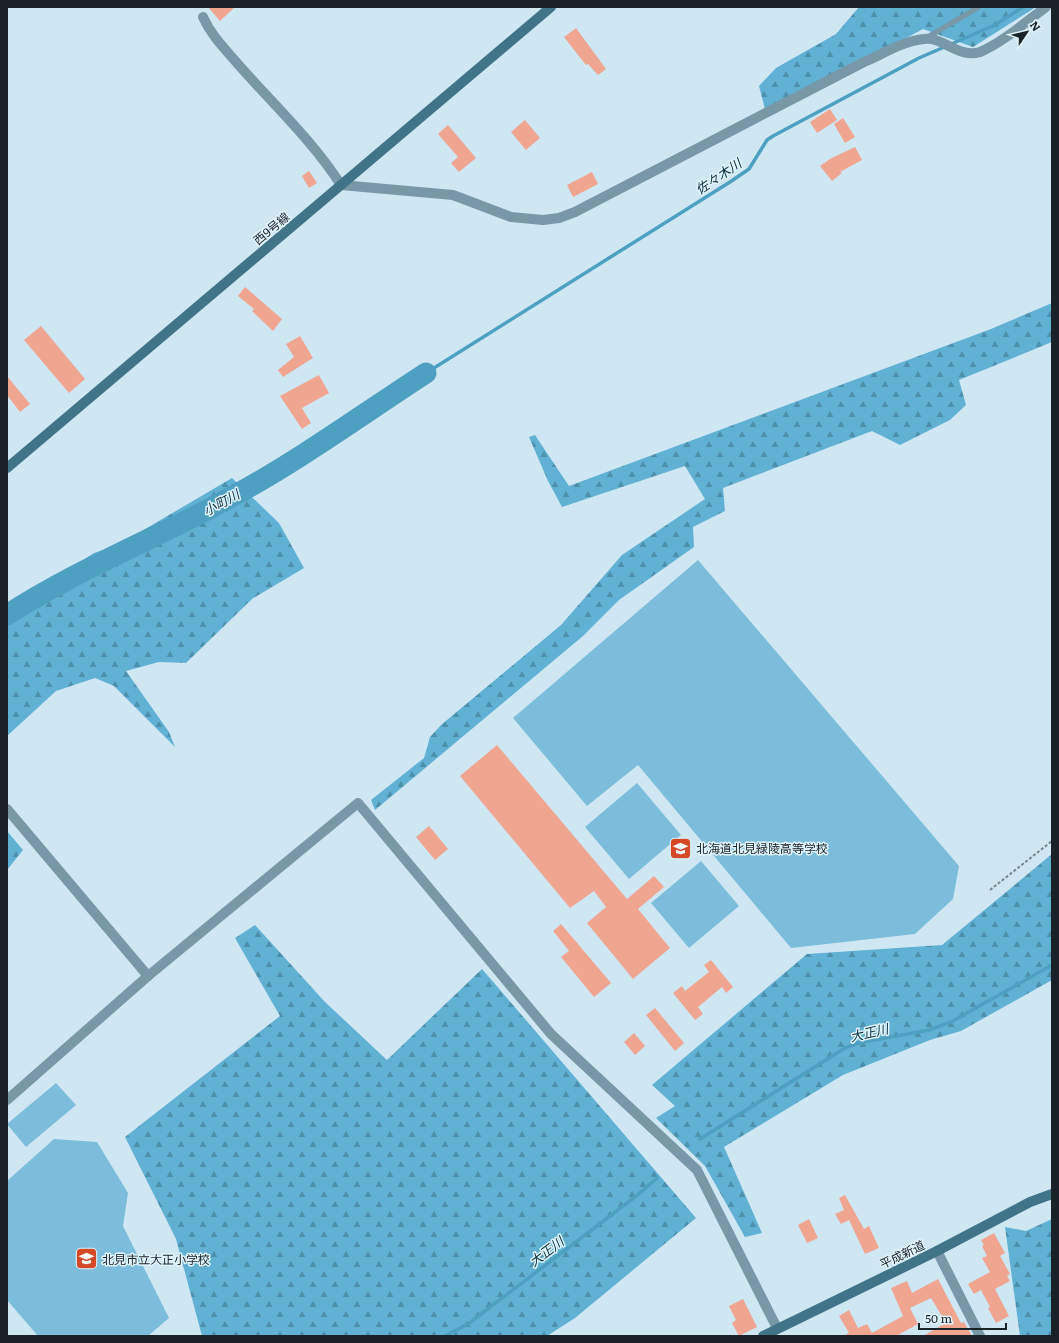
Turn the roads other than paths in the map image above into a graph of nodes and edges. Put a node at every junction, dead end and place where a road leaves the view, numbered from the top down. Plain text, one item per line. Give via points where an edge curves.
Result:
1 (551, 7) edge
2 (979, 7) edge
3 (1046, 7) edge
4 (202, 17) dead end
5 (925, 38) junction
6 (341, 185) junction
7 (7, 468) edge
8 (7, 809) edge
9 (148, 976) junction
10 (7, 1100) edge
11 (1052, 1194) edge
12 (937, 1251) junction
13 (778, 1328) junction
14 (763, 1336) edge
15 (980, 1336) edge

1 - 6 street, 西9号線
2 - 5 lane
3 - 5 street via 979,52 966,53
4 - 6 street via 209,31 307,140
5 - 6 street via 864,62 559,218 543,220 511,217 453,195
6 - 7 street, 西9号線
8 - 9 street
9 - 10 street
9 - 13 street via 358,803 551,1034 697,1170
11 - 12 street, 平成新道 via 1030,1202
12 - 13 street, 平成新道
12 - 15 street
13 - 14 street, 平成新道

